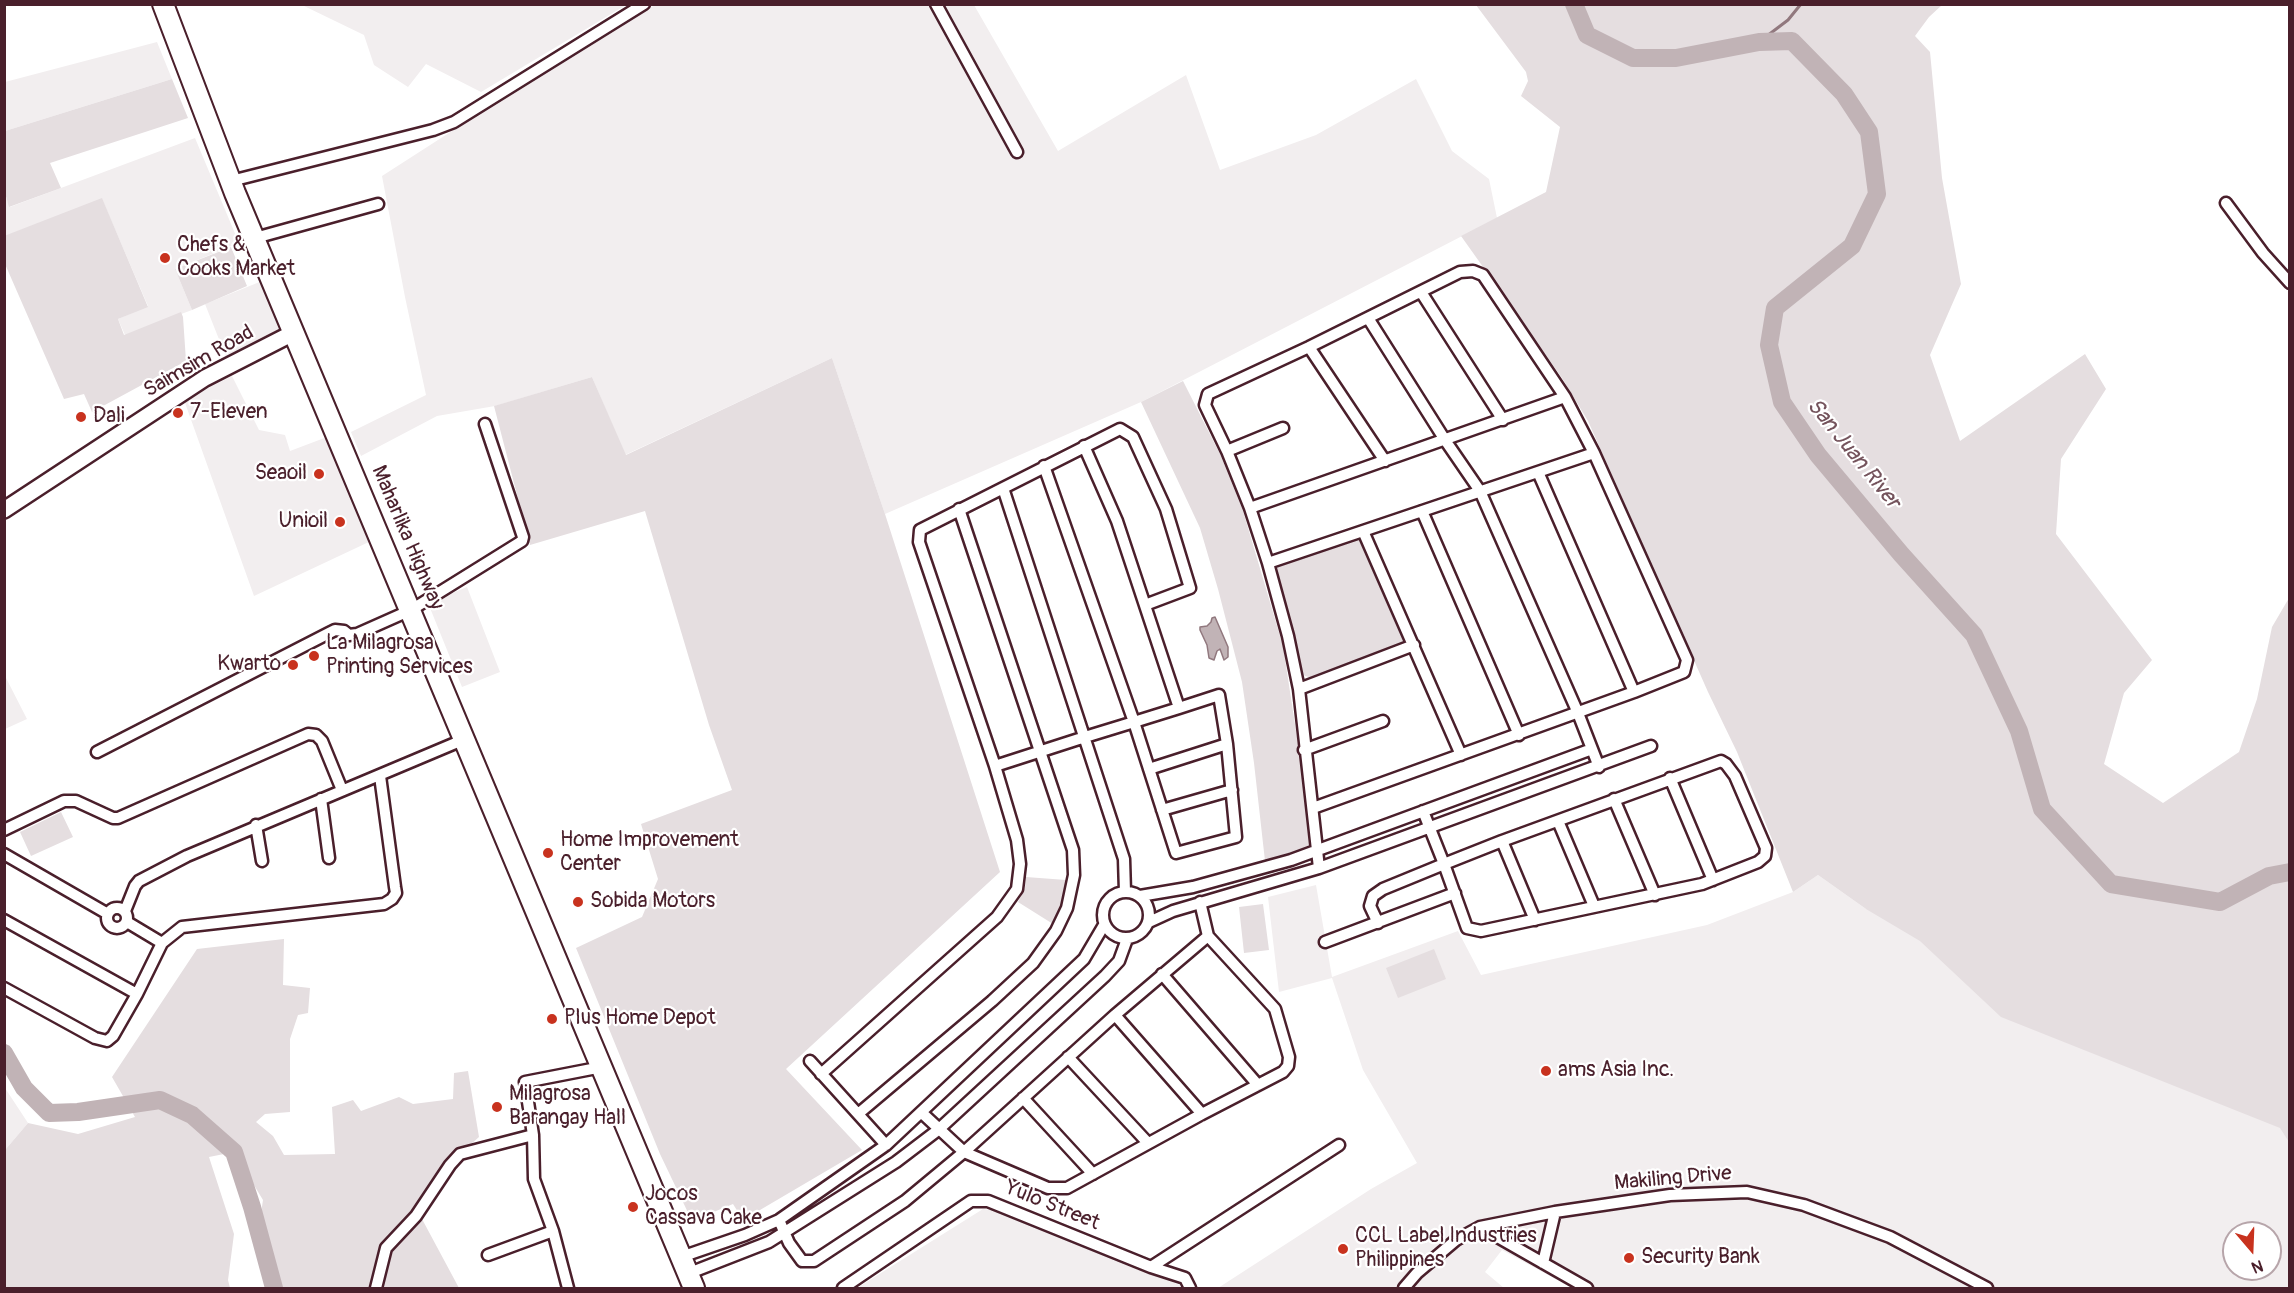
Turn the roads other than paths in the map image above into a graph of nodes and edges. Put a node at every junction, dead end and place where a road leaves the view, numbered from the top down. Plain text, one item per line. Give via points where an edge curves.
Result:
1 (163, 4) edge
2 (644, 4) edge
3 (936, 4) edge
4 (1017, 152) dead end
5 (231, 181) junction
6 (2226, 203) dead end
7 (378, 204) dead end
8 (255, 238) junction
9 (2289, 283) edge
10 (1421, 292) junction
11 (1368, 318) junction
12 (295, 332) junction
13 (1309, 347) junction
14 (1565, 397) junction
15 (1503, 420) junction
16 (485, 424) dead end
17 (1283, 428) dead end
18 (1445, 440) junction
19 (1083, 446) junction
20 (1227, 451) junction
21 (1594, 453) junction
22 (1384, 461) junction
23 (1044, 466) junction
24 (1538, 472) junction
25 (1002, 488) junction
26 (1480, 491) junction
27 (1250, 508) junction
28 (959, 509) junction
29 (4, 510) edge
30 (1422, 511) junction
31 (1363, 531) junction
32 (1268, 563) junction
33 (1145, 605) junction
34 (411, 610) junction
35 (1414, 645) junction
36 (1299, 689) junction
37 (1634, 692) junction
38 (1179, 708) junction
39 (1578, 713) junction
40 (1134, 722) junction
41 (1383, 722) dead end
42 (1519, 735) junction
43 (1085, 737) junction
44 (465, 739) junction
45 (1227, 744) junction
46 (1651, 746) dead end
47 (1592, 749) junction
48 (1304, 750) junction
49 (97, 752) dead end
50 (1040, 752) junction
51 (1461, 755) junction
52 (995, 766) junction
53 (1599, 767) junction
54 (1149, 769) junction
55 (380, 776) junction
56 (1670, 778) junction
57 (342, 790) junction
58 (1232, 790) junction
59 (321, 799) junction
60 (1614, 799) junction
61 (1313, 808) junction
62 (1162, 810) junction
63 (1423, 811) junction
64 (1558, 821) junction
65 (256, 825) junction
66 (1430, 828) junction
67 (4, 830) edge
68 (1502, 841) junction
69 (1318, 851) junction
70 (4, 854) edge
71 (329, 858) dead end
72 (262, 861) dead end
73 (1444, 864) junction
74 (1319, 868) junction
75 (1713, 880) junction
76 (1125, 892) junction
77 (1455, 893) junction
78 (1140, 896) junction
79 (1655, 896) junction
80 (1200, 902) junction
81 (1594, 906) junction
82 (108, 914) junction
83 (125, 916) junction
84 (4, 920) edge
85 (1535, 920) junction
86 (1149, 922) junction
87 (1378, 923) junction
88 (1104, 925) junction
89 (1208, 936) junction
90 (1127, 939) junction
91 (162, 942) junction
92 (1325, 942) dead end
93 (1162, 974) junction
94 (4, 988) edge
95 (137, 994) junction
96 (1114, 1015) junction
97 (1068, 1057) junction
98 (810, 1061) dead end
99 (602, 1067) junction
100 (821, 1074) junction
101 (1258, 1085) junction
102 (1023, 1098) junction
103 (922, 1113) junction
104 (858, 1114) junction
105 (1202, 1114) junction
106 (938, 1130) junction
107 (533, 1135) junction
108 (1148, 1143) junction
109 (886, 1145) junction
110 (1339, 1145) dead end
111 (964, 1152) junction
112 (1093, 1174) junction
113 (1555, 1212) junction
114 (779, 1220) junction
115 (1480, 1227) junction
116 (553, 1231) junction
117 (785, 1234) junction
118 (488, 1255) dead end
119 (1544, 1263) junction
120 (1151, 1268) junction
121 (687, 1273) edge
122 (376, 1288) edge
123 (568, 1288) edge
124 (843, 1288) edge
125 (1190, 1288) edge
126 (1404, 1288) edge
127 (1587, 1288) edge
128 (1987, 1288) edge

1 - 5 highway, Maharlika Highway
2 - 5 street via 454,122
3 - 4 street
5 - 8 highway, Maharlika Highway
6 - 9 street
7 - 8 street
8 - 12 highway, Maharlika Highway
10 - 11 street
10 - 14 street via 1461,272 1483,275
10 - 15 street
11 - 13 street
11 - 18 street
12 - 29 street, Saimsim Road via 205,378
12 - 34 highway, Maharlika Highway
13 - 20 street via 1208,394 1205,405
13 - 22 street
14 - 15 street
14 - 21 street
15 - 18 street
16 - 34 street via 522,542
17 - 20 street
18 - 22 street
18 - 26 street
19 - 23 street
19 - 33 street via 1117,521
19 - 33 street via 1120,429 1133,437 1166,509 1190,588
20 - 27 street
21 - 24 street
21 - 37 street via 1687,660 1684,672
22 - 27 street
23 - 25 street
23 - 40 street
24 - 26 street
24 - 37 street
25 - 28 street
25 - 43 street
26 - 30 street
26 - 39 street
27 - 32 street
28 - 50 street
28 - 52 street via 920,530 919,542
30 - 31 street
30 - 42 street
31 - 32 street
31 - 35 street
32 - 36 street
33 - 38 street
34 - 44 highway, Maharlika Highway
34 - 49 street via 357,634 335,630
35 - 36 street
35 - 51 street
36 - 48 street
37 - 39 street
38 - 40 street
38 - 45 street via 1219,695
39 - 42 street
39 - 47 street
40 - 43 street
40 - 54 street
41 - 48 street
42 - 51 street
43 - 50 street
43 - 76 street via 1124,859
44 - 55 street
44 - 99 highway, Maharlika Highway
45 - 54 street
45 - 58 street
46 - 53 street
47 - 53 street
47 - 63 street
48 - 61 street
50 - 52 street
50 - 104 street via 1072,850 1074,875 1067,908 1056,931 1033,963 992,1001
51 - 61 street
52 - 100 street via 1017,840 1017,889 997,917
53 - 66 street
54 - 62 street
55 - 57 street
55 - 91 street via 396,893 392,899 384,904 189,925
56 - 60 street
56 - 75 street
56 - 75 street via 1721,761 1726,764 1766,848 1765,856 1758,862
57 - 59 street
57 - 67 street via 322,741 308,734 118,818 76,801 64,801
58 - 62 street
58 - 62 street via 1236,837 1176,853
59 - 65 street
59 - 71 street
60 - 64 street
60 - 79 street
61 - 69 street
63 - 66 street
63 - 69 street
64 - 68 street
64 - 81 street
65 - 72 street
65 - 83 street via 139,881
66 - 73 street
66 - 74 street
68 - 73 street
68 - 85 street
69 - 74 street
69 - 78 street via 1194,887
70 - 82 street
73 - 77 street
73 - 87 street via 1373,896 1370,906
74 - 80 street
75 - 79 street
76 - 78 street
76 - 88 street via 1111,897 1103,910
77 - 85 street via 1467,928 1481,932
77 - 87 street
78 - 86 street via 1149,907
79 - 81 street
80 - 86 street
80 - 89 street
81 - 85 street
82 - 83 street via 113,908
82 - 83 street via 108,922 121,928
83 - 91 street
84 - 95 street
86 - 90 street via 1141,934
87 - 92 street
88 - 90 street via 1114,936
88 - 103 street via 1084,959
89 - 93 street
89 - 101 street via 1275,1009 1288,1066
90 - 106 street via 1119,961 1106,976
91 - 95 street
93 - 96 street
93 - 101 street
94 - 95 street via 100,1041 113,1036
96 - 97 street
96 - 105 street
97 - 102 street
97 - 108 street
98 - 100 street
99 - 107 street via 525,1082
99 - 121 highway, Maharlika Highway
100 - 104 street
101 - 105 street
102 - 111 street
102 - 112 street
103 - 106 street
103 - 109 street
104 - 109 street
105 - 108 street
106 - 111 street
106 - 117 street
107 - 116 street via 534,1179
107 - 122 street via 460,1154 416,1216 386,1248
108 - 112 street
109 - 114 street
110 - 120 street
111 - 112 street via 1048,1188 1067,1188
111 - 117 street via 905,1202 814,1261 802,1261
113 - 115 street, Makiling Drive
113 - 119 street
113 - 128 street, Makiling Drive via 1670,1195 1747,1192 1804,1205 1890,1237
114 - 117 street
114 - 121 street via 745,1235
115 - 119 street
115 - 126 street, Makiling Drive via 1456,1240
116 - 118 street
116 - 123 street
117 - 121 street via 754,1250
119 - 127 street
120 - 124 street, Yulo Street via 988,1201 970,1201
120 - 125 street, Yulo Street via 1185,1278

